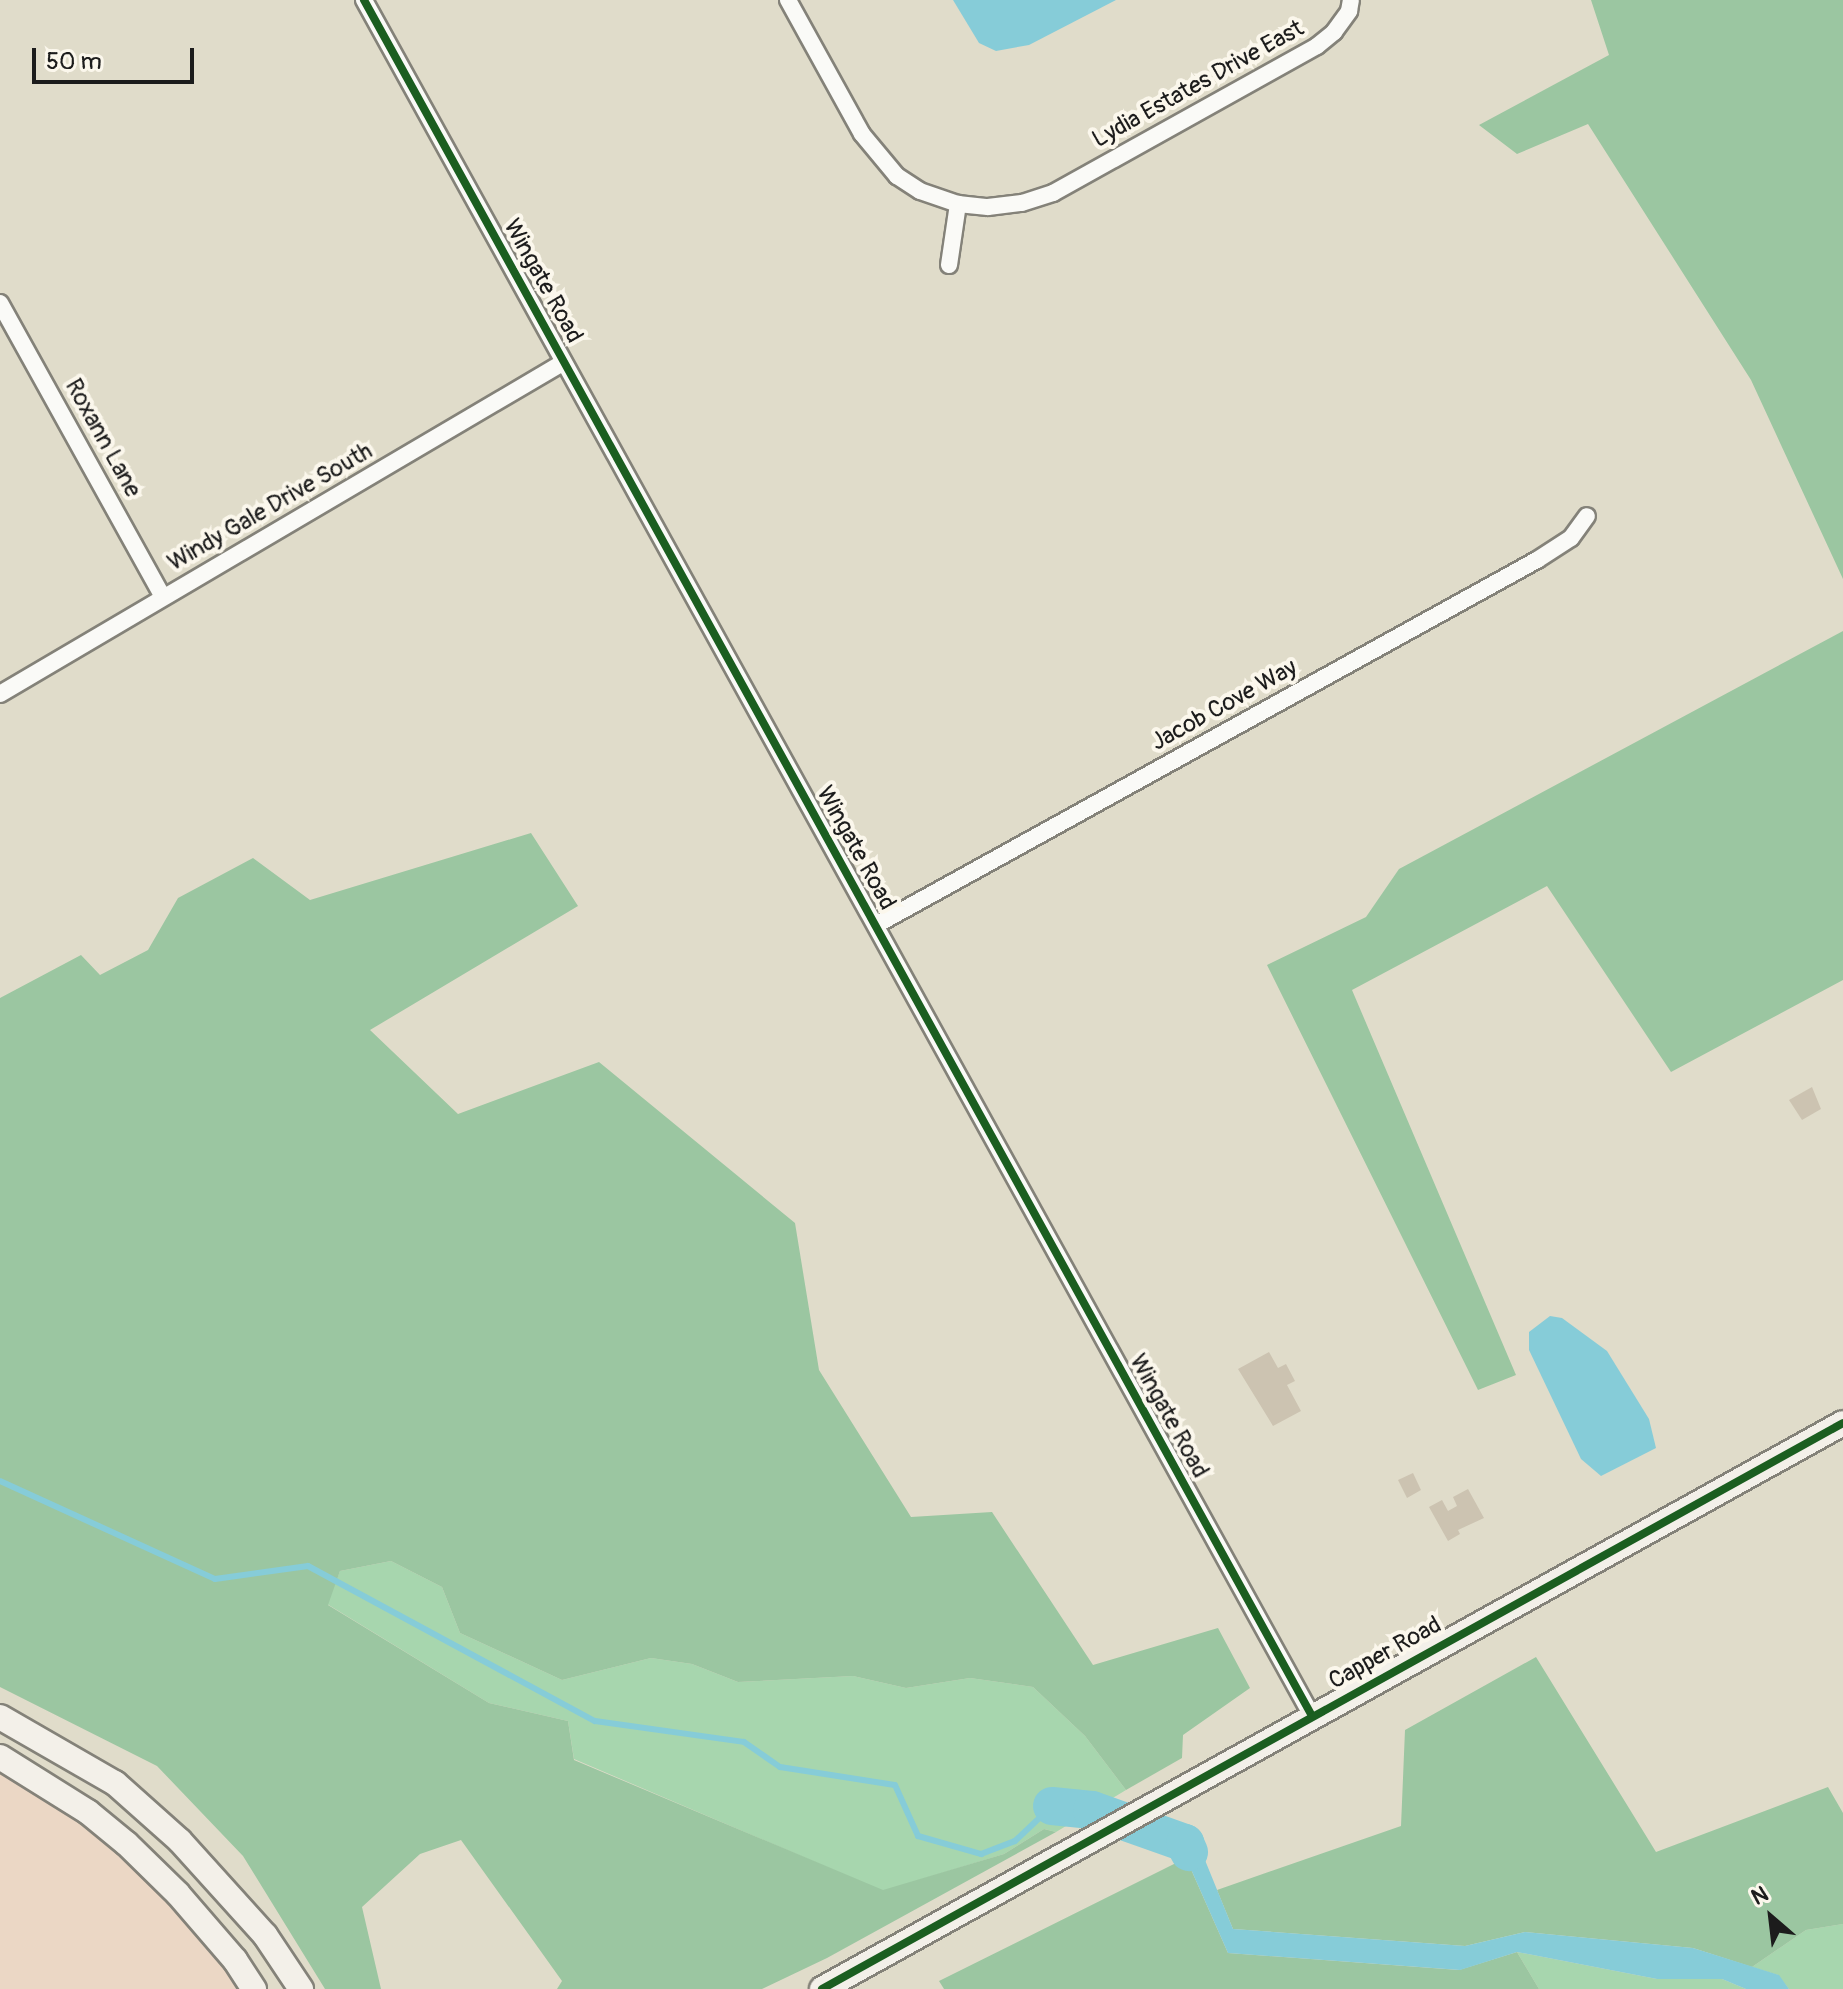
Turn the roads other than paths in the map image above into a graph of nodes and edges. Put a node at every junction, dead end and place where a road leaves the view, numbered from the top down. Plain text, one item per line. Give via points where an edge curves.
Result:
1 (364, 0) edge
2 (788, 0) edge
3 (1351, 0) edge
4 (958, 204) junction
5 (949, 265) dead end
6 (0, 303) edge
7 (564, 362) junction
8 (1587, 516) dead end
9 (163, 597) junction
10 (0, 694) edge
11 (876, 925) junction
12 (1843, 1423) edge
13 (1312, 1716) junction
14 (0, 1717) edge
15 (0, 1757) edge
16 (154, 1819) junction
17 (127, 1844) junction
18 (254, 1989) edge
19 (301, 1989) edge
20 (822, 1989) edge

1 - 7 street, Wingate Road
2 - 4 street, Lydia Estates Drive East via 875,153 920,191
3 - 4 street, Lydia Estates Drive East via 1334,32 1317,46 1053,193 1011,204
4 - 5 street
6 - 9 street, Roxann Lane
7 - 9 street, Windy Gale Drive South
7 - 11 street, Wingate Road
8 - 11 street, Jacob Cove Way via 1571,538 1537,560
9 - 10 street, Windy Gale Drive South
11 - 13 street, Wingate Road
12 - 13 street, Capper Road
13 - 20 street, Capper Road
14 - 16 street via 115,1783
15 - 17 street via 88,1812
16 - 17 street
16 - 19 street via 237,1902
17 - 18 street via 178,1894

